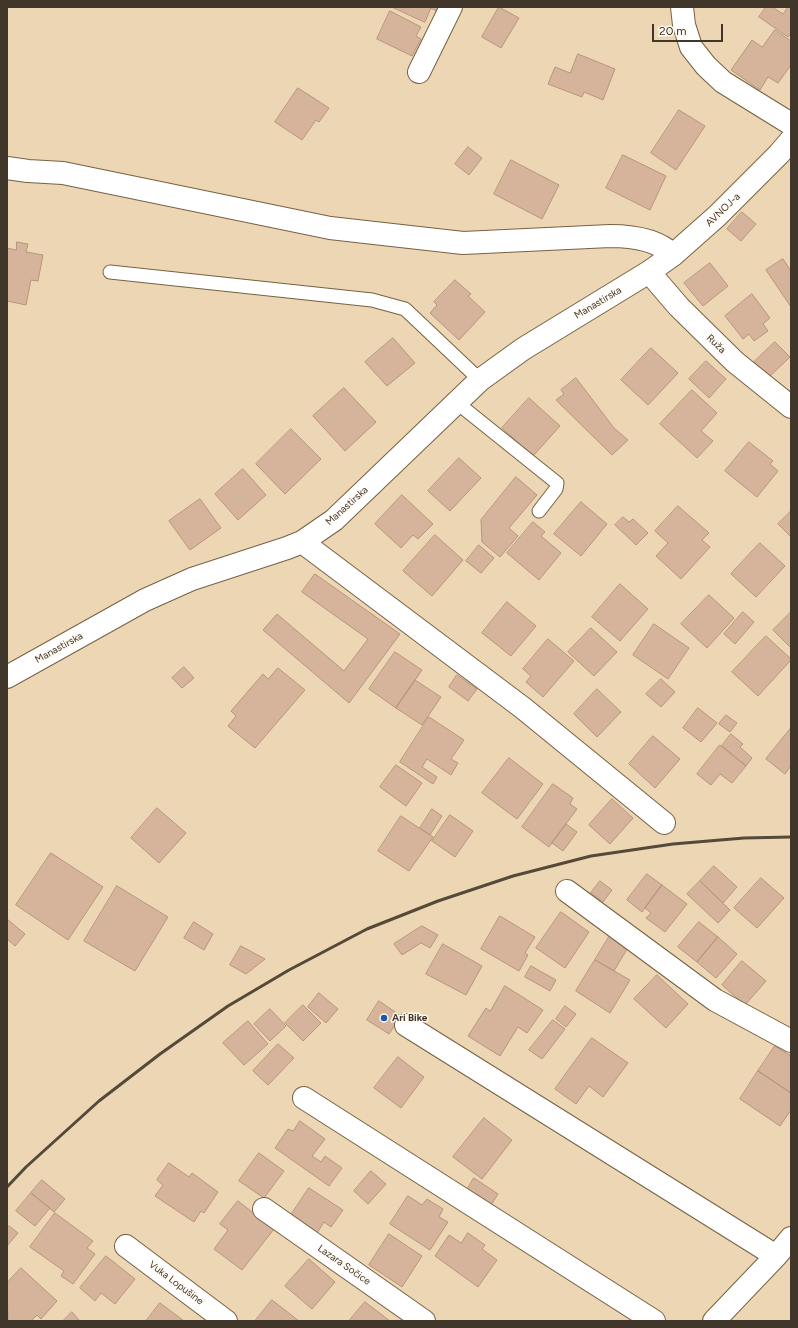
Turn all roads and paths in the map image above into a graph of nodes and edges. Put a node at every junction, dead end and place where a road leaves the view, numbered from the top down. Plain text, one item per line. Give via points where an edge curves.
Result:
1 (451, 7) edge
2 (682, 7) edge
3 (419, 72) dead end
4 (791, 124) edge
5 (787, 153) edge
6 (7, 168) edge
7 (674, 255) junction
8 (110, 272) dead end
9 (649, 272) junction
10 (480, 380) junction
11 (456, 402) junction
12 (791, 407) edge
13 (539, 511) dead end
14 (302, 542) junction
15 (7, 677) edge
16 (664, 823) dead end
17 (568, 891) dead end
18 (406, 1025) dead end
19 (791, 1041) edge
20 (304, 1098) dead end
21 (264, 1209) dead end
22 (791, 1238) edge
23 (126, 1246) dead end
24 (776, 1256) junction
25 (226, 1321) edge
26 (424, 1321) edge
27 (654, 1321) edge
28 (714, 1321) edge

1 - 3 street
2 - 4 street via 691,47 706,66 723,82
5 - 7 street, AVNOJ-a
6 - 7 street via 63,173 330,228 463,243 627,236 655,244
7 - 9 street, AVNOJ-a
8 - 10 lane via 372,300 405,309
9 - 10 street, Manastirska via 523,349
9 - 12 street, Ruža via 735,362
10 - 11 street, Manastirska
11 - 13 lane via 557,483 556,489
11 - 14 street, Manastirska via 334,520
14 - 15 street, Manastirska via 192,579 145,600
14 - 16 street via 523,708
17 - 19 street via 714,1000
18 - 24 street
20 - 27 street
21 - 26 street, Lazara Sočice
22 - 24 street
23 - 25 street, Vuka Lopušine
24 - 28 street

